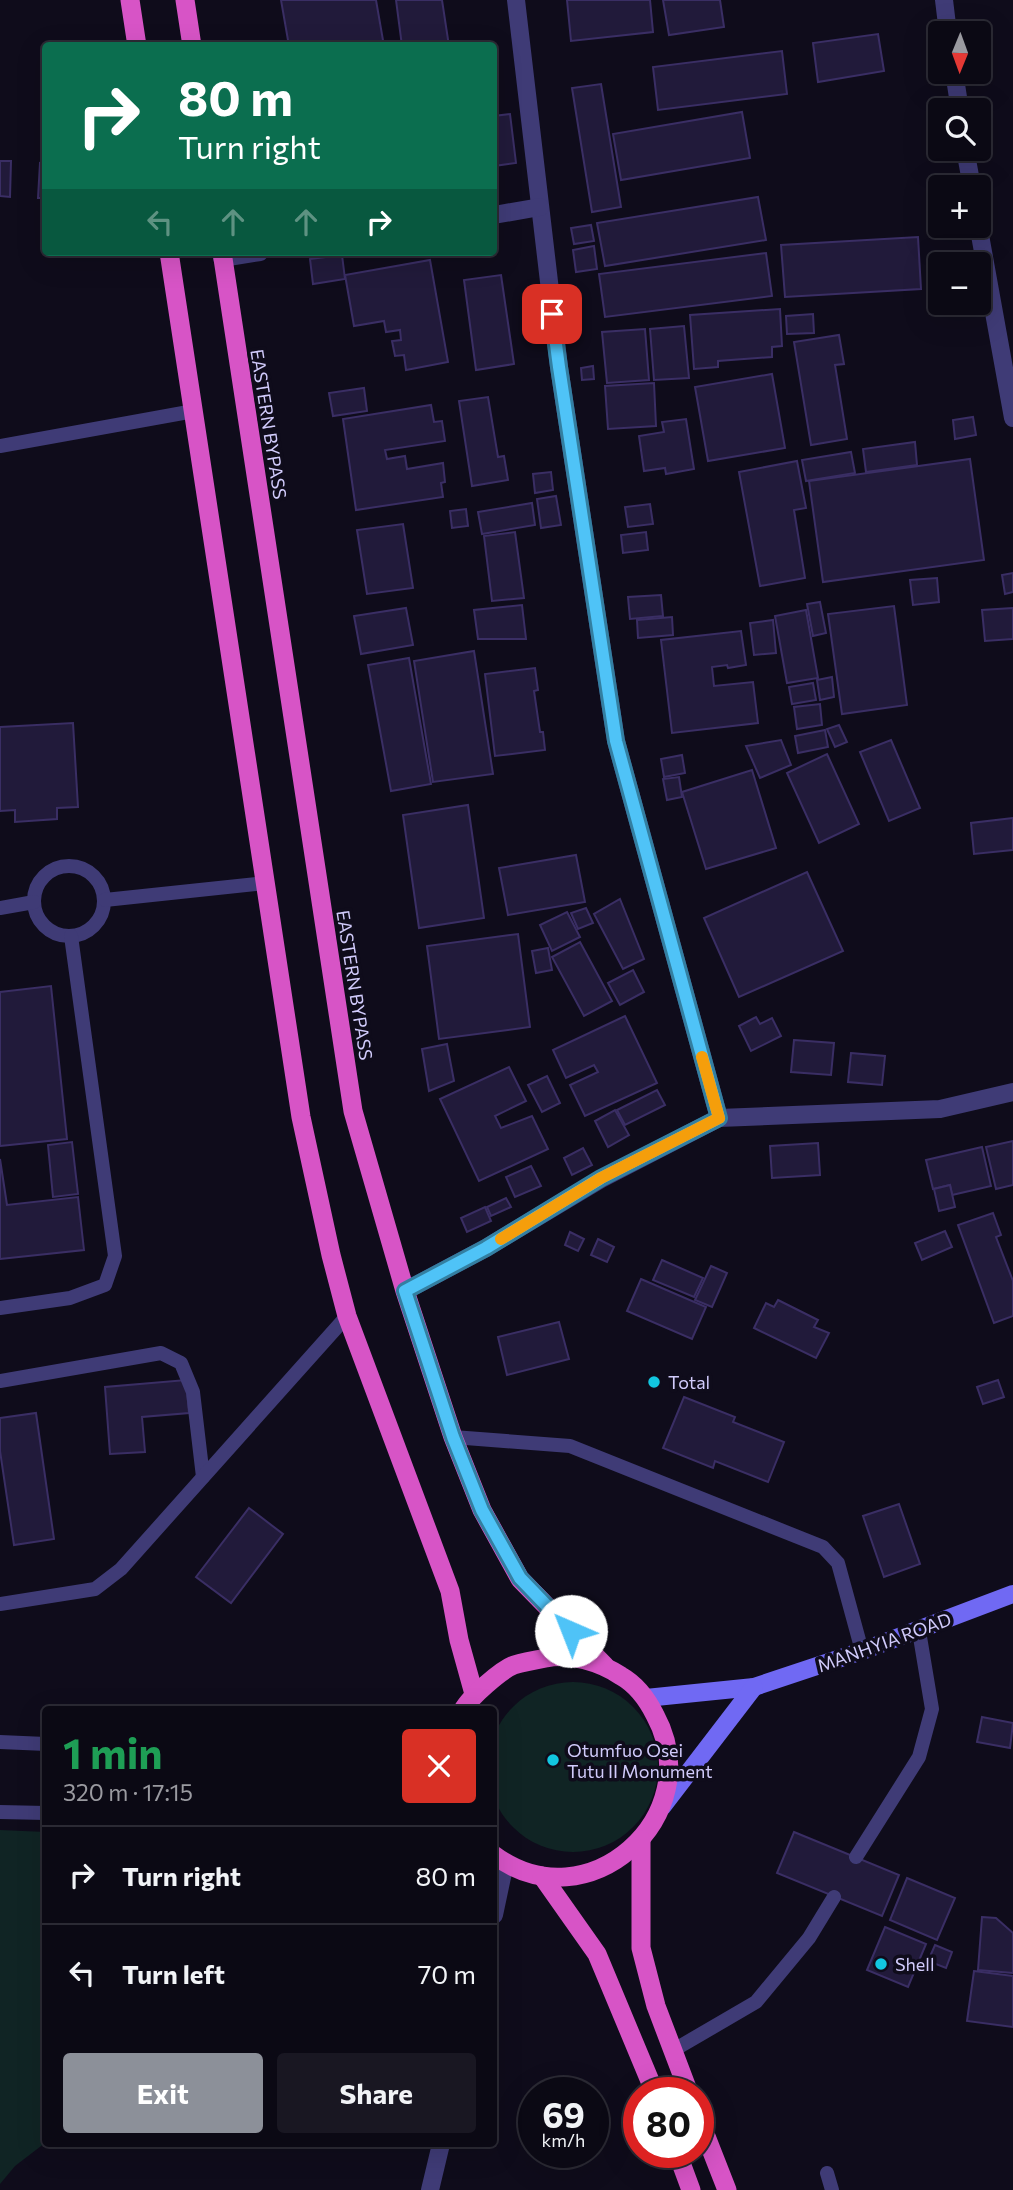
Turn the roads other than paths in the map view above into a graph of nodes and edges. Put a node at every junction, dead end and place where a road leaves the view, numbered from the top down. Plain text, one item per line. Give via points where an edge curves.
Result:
1 (130, 0) edge
2 (186, 0) edge
3 (516, 0) edge
4 (944, 0) edge
5 (947, 21) edge
6 (136, 42) edge
7 (191, 42) edge
8 (540, 207) junction
9 (497, 214) edge
10 (981, 238) edge
11 (170, 256) edge
12 (222, 256) edge
13 (194, 411) junction
14 (1013, 418) edge
15 (0, 446) edge
16 (265, 883) junction
17 (105, 900) junction
18 (34, 902) junction
19 (0, 908) edge
20 (71, 936) junction
21 (1013, 1092) edge
22 (719, 1118) junction
23 (405, 1291) junction
24 (0, 1308) edge
25 (347, 1316) junction
26 (0, 1381) edge
27 (453, 1437) junction
28 (203, 1477) junction
29 (1013, 1594) edge
30 (0, 1604) edge
31 (919, 1631) junction
32 (862, 1651) junction
33 (605, 1665) junction
34 (754, 1687) junction
35 (646, 1698) junction
36 (465, 1705) edge
37 (0, 1741) edge
38 (42, 1744) edge
39 (661, 1809) junction
40 (0, 1812) edge
41 (42, 1813) edge
42 (641, 1840) junction
43 (856, 1857) dead end
44 (499, 1859) edge
45 (542, 1876) junction
46 (497, 1881) edge
47 (834, 1897) dead end
48 (673, 2051) junction
49 (648, 2077) edge
50 (683, 2077) edge
51 (439, 2147) edge
52 (714, 2157) edge
53 (683, 2168) edge
54 (827, 2173) dead end
55 (430, 2190) edge
56 (691, 2190) edge
57 (727, 2190) edge
58 (832, 2190) edge

1 - 6 highway
2 - 7 highway
3 - 8 street
4 - 5 street
8 - 9 street
8 - 22 street via 559,367 616,741
10 - 14 street
11 - 13 highway
12 - 23 highway, EASTERN BYPASS via 353,1111
13 - 15 lane
13 - 16 highway
16 - 17 lane
16 - 25 highway via 301,1117
17 - 18 lane via 100,882 86,869 68,865 51,870 38,884
17 - 20 lane via 101,918 88,931
18 - 19 lane
18 - 20 lane via 39,919 53,932
20 - 24 lane via 115,1255 105,1285 70,1298
21 - 22 street via 940,1109
22 - 23 street via 601,1178
23 - 27 highway, EASTERN BYPASS
25 - 28 lane
25 - 36 highway via 450,1591
26 - 28 lane via 161,1353 181,1363 193,1392
27 - 32 lane via 570,1446 823,1547 838,1563
27 - 33 highway, EASTERN BYPASS via 482,1510 520,1578
28 - 30 lane via 121,1569 95,1588
29 - 31 main road, MANHYIA ROAD
31 - 32 main road, MANHYIA ROAD
31 - 43 lane via 932,1709 919,1756
32 - 34 main road, MANHYIA ROAD
33 - 35 highway
33 - 36 highway via 558,1656 512,1665
34 - 35 main road, MANHYIA ROAD
34 - 39 main road
35 - 39 highway via 664,1732 670,1771
37 - 38 lane
39 - 42 highway
40 - 41 lane
42 - 45 highway via 625,1855 585,1874
42 - 48 highway via 641,1948
44 - 45 highway
44 - 46 street
45 - 49 highway via 597,1954
47 - 48 lane via 810,1938 756,2002
48 - 50 highway
51 - 55 street
52 - 57 highway
53 - 56 highway
54 - 58 lane

